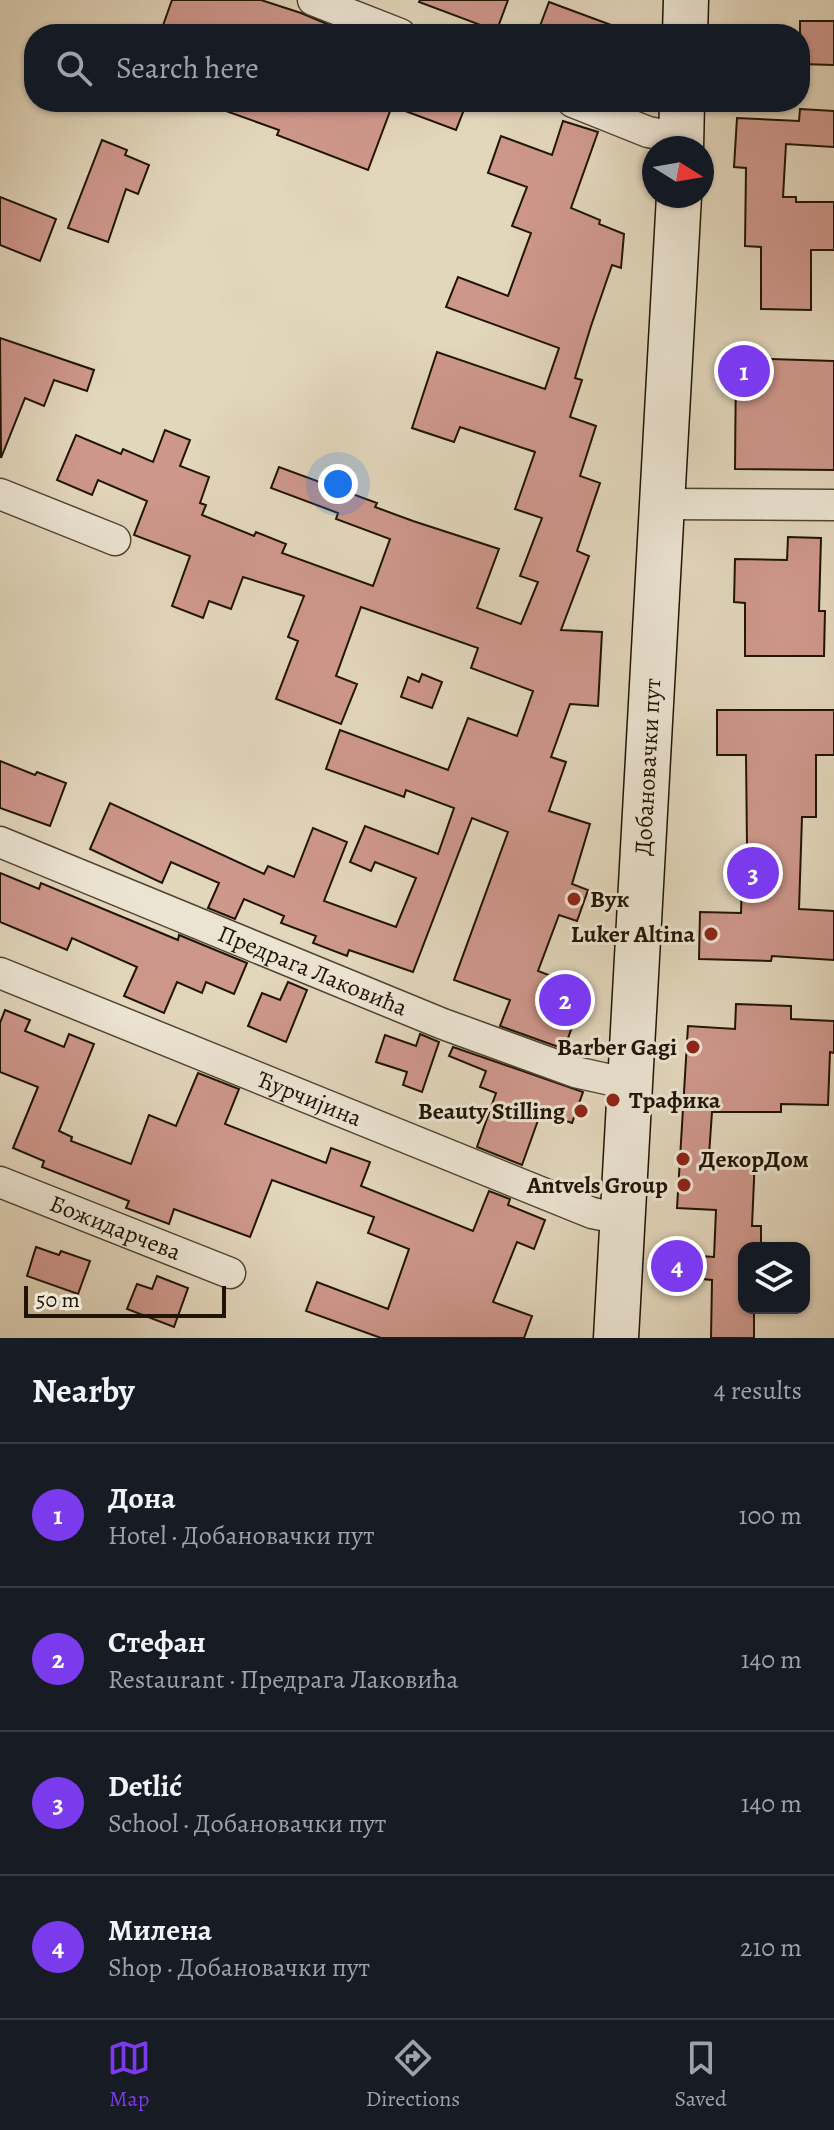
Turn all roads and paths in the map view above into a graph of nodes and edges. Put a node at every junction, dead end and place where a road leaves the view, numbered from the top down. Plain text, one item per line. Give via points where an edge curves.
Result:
1 (313, 0) edge
2 (686, 0) edge
3 (374, 24) edge
4 (685, 24) edge
5 (598, 112) edge
6 (681, 129) edge
7 (678, 208) edge
8 (0, 494) edge
9 (662, 504) junction
10 (834, 505) edge
11 (115, 540) dead end
12 (0, 842) edge
13 (0, 973) edge
14 (629, 1084) junction
15 (0, 1182) edge
16 (622, 1219) junction
17 (230, 1273) dead end
18 (616, 1338) edge

1 - 3 street
2 - 4 street
5 - 6 street via 648,132
7 - 9 street, Добановачки пут
8 - 11 street
9 - 10 street
9 - 14 street, Добановачки пут
12 - 14 street, Предрага Лаковића via 443,1024 575,1072
13 - 16 street, Ћурчијина via 592,1213
14 - 16 street, Добановачки пут
15 - 17 street, Божидарчева
16 - 18 street, Добановачки пут

